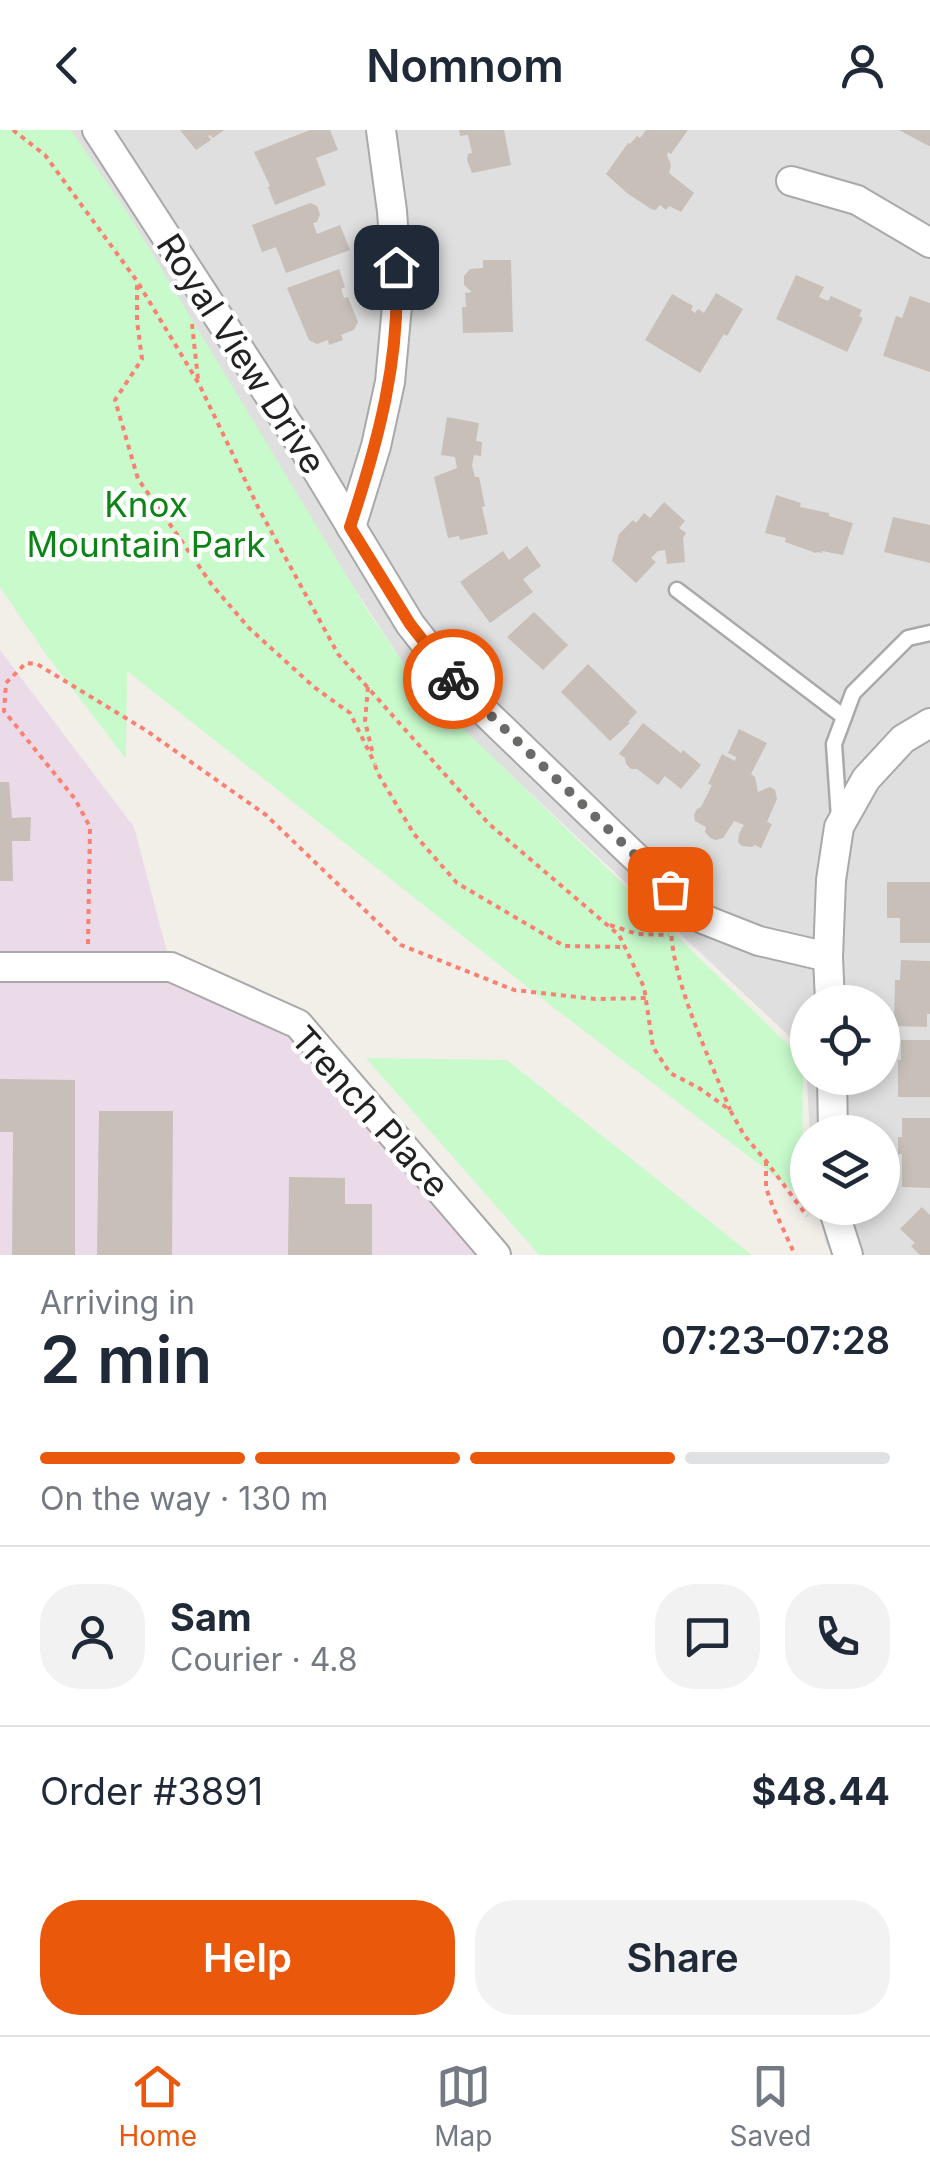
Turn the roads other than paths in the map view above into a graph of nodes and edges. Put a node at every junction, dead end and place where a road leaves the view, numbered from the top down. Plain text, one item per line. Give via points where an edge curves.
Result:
1 (97, 130) edge
2 (381, 130) edge
3 (791, 182) dead end
4 (930, 243) edge
5 (350, 527) junction
6 (676, 590) dead end
7 (930, 633) edge
8 (844, 717) junction
9 (930, 722) edge
10 (839, 826) junction
11 (828, 957) junction
12 (0, 967) edge
13 (829, 985) edge
14 (829, 1225) edge
15 (496, 1255) edge
16 (848, 1255) edge

1 - 5 street, Royal View Drive
2 - 5 street via 398,295 390,382
3 - 4 street via 857,200
5 - 11 street, Royal View Drive via 410,624 460,688 703,919
6 - 8 lane
7 - 8 lane via 908,638 852,694
8 - 10 lane via 834,744
9 - 10 street via 866,778
10 - 11 street
11 - 13 street
12 - 15 street, Trench Place via 171,967 298,1024
14 - 16 street

